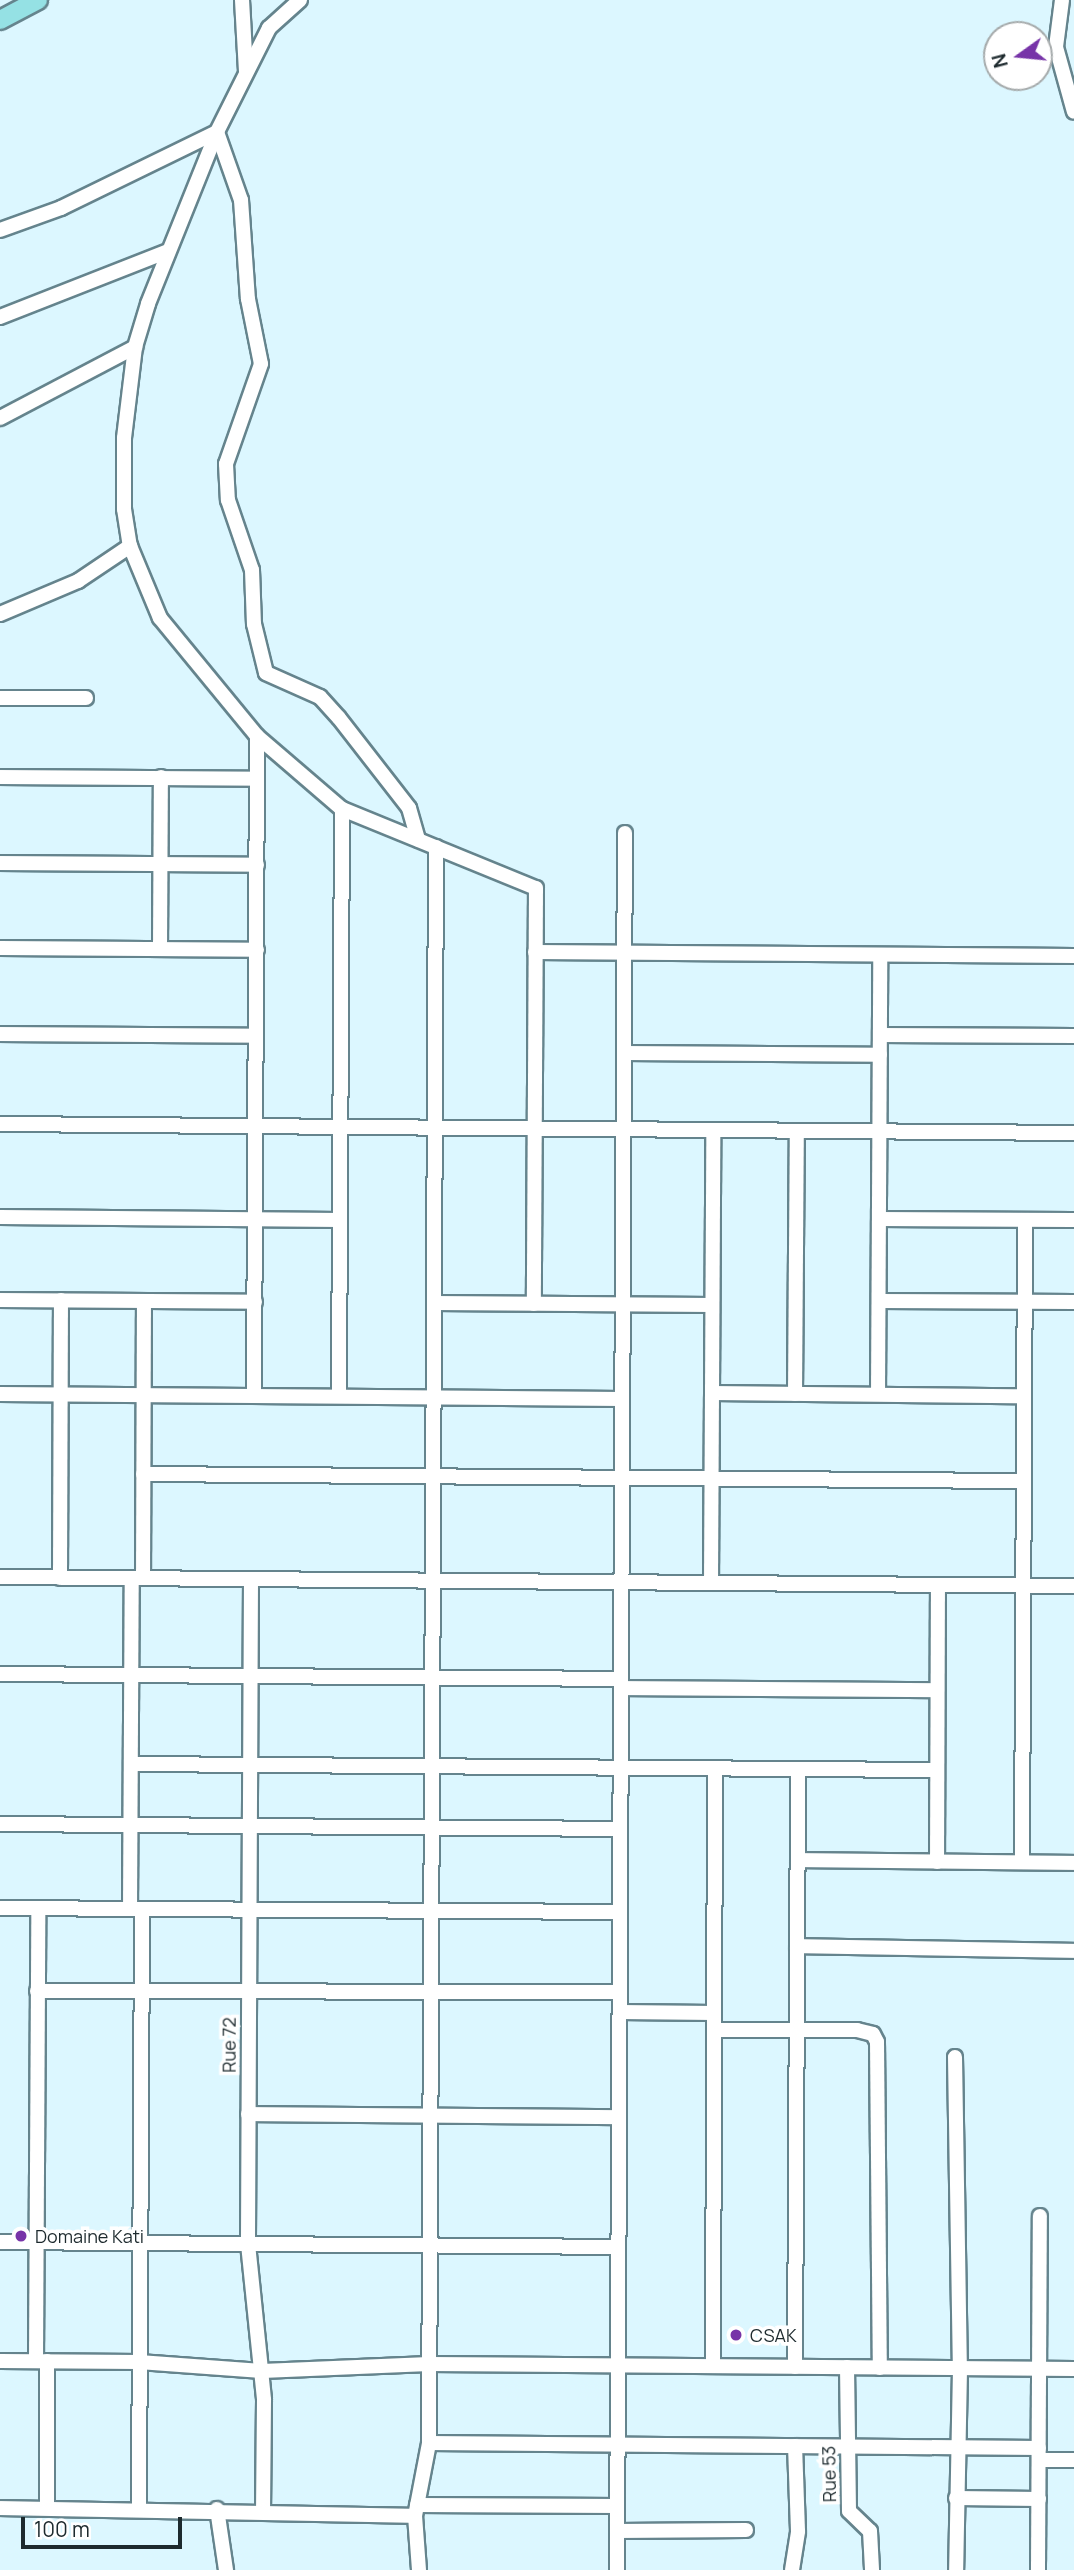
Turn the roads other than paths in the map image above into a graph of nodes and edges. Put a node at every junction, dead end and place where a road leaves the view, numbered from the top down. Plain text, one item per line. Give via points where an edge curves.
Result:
1 (38, 0) edge
2 (242, 0) edge
3 (300, 0) edge
4 (1062, 0) edge
5 (9, 11) edge
6 (246, 74) junction
7 (1074, 112) edge
8 (216, 132) junction
9 (0, 230) edge
10 (168, 251) junction
11 (0, 317) edge
12 (135, 347) junction
13 (0, 418) edge
14 (130, 546) junction
15 (0, 614) edge
16 (0, 698) edge
17 (86, 698) dead end
18 (257, 736) junction
19 (0, 777) edge
20 (161, 777) junction
21 (257, 779) junction
22 (342, 809) junction
23 (625, 832) dead end
24 (418, 839) junction
25 (436, 847) junction
26 (0, 863) edge
27 (160, 864) junction
28 (257, 864) junction
29 (0, 948) edge
30 (160, 950) junction
31 (257, 950) junction
32 (535, 952) junction
33 (624, 953) junction
34 (880, 955) junction
35 (1074, 956) edge
36 (0, 1034) edge
37 (880, 1035) junction
38 (256, 1036) junction
39 (1074, 1036) edge
40 (624, 1053) junction
41 (880, 1055) junction
42 (0, 1124) edge
43 (256, 1126) junction
44 (341, 1127) junction
45 (435, 1128) junction
46 (534, 1129) junction
47 (624, 1129) junction
48 (713, 1130) junction
49 (797, 1131) junction
50 (879, 1131) junction
51 (1074, 1133) edge
52 (0, 1217) edge
53 (255, 1219) junction
54 (879, 1219) junction
55 (340, 1220) junction
56 (1025, 1220) junction
57 (1074, 1220) edge
58 (0, 1300) edge
59 (61, 1300) junction
60 (144, 1301) junction
61 (879, 1301) junction
62 (255, 1302) junction
63 (1024, 1302) junction
64 (1074, 1302) edge
65 (434, 1303) junction
66 (534, 1304) junction
67 (623, 1304) junction
68 (712, 1305) junction
69 (712, 1393) junction
70 (0, 1394) edge
71 (61, 1394) junction
72 (795, 1394) junction
73 (878, 1394) junction
74 (144, 1395) junction
75 (1024, 1395) junction
76 (254, 1396) junction
77 (339, 1396) junction
78 (434, 1397) junction
79 (622, 1399) junction
80 (143, 1474) junction
81 (433, 1477) junction
82 (622, 1478) junction
83 (711, 1479) junction
84 (1024, 1481) junction
85 (0, 1577) edge
86 (60, 1578) junction
87 (137, 1578) junction
88 (251, 1579) junction
89 (433, 1581) junction
90 (622, 1582) junction
91 (711, 1583) junction
92 (938, 1585) junction
93 (1023, 1586) junction
94 (1074, 1586) edge
95 (0, 1674) edge
96 (131, 1675) junction
97 (250, 1676) junction
98 (432, 1677) junction
99 (621, 1683) junction
100 (937, 1690) junction
101 (131, 1764) junction
102 (250, 1765) junction
103 (432, 1766) junction
104 (621, 1768) junction
105 (715, 1768) junction
106 (798, 1769) junction
107 (937, 1770) junction
108 (0, 1824) edge
109 (130, 1825) junction
110 (250, 1826) junction
111 (432, 1827) junction
112 (620, 1829) junction
113 (798, 1860) junction
114 (937, 1862) junction
115 (1022, 1862) junction
116 (1074, 1863) edge
117 (0, 1908) edge
118 (38, 1908) junction
119 (136, 1909) junction
120 (249, 1909) junction
121 (431, 1911) junction
122 (620, 1912) junction
123 (797, 1946) junction
124 (1074, 1951) edge
125 (37, 1991) junction
126 (141, 1991) junction
127 (249, 1991) junction
128 (431, 1992) junction
129 (620, 1992) junction
130 (620, 2012) junction
131 (714, 2013) junction
132 (714, 2030) junction
133 (797, 2031) junction
134 (956, 2057) dead end
135 (248, 2114) junction
136 (430, 2115) junction
137 (619, 2117) junction
138 (1040, 2216) dead end
139 (0, 2242) edge
140 (36, 2242) junction
141 (140, 2243) junction
142 (248, 2244) junction
143 (430, 2245) junction
144 (618, 2246) junction
145 (0, 2361) edge
146 (42, 2361) junction
147 (139, 2362) junction
148 (429, 2364) junction
149 (618, 2366) junction
150 (713, 2367) junction
151 (796, 2367) junction
152 (847, 2367) junction
153 (880, 2368) junction
154 (960, 2369) junction
155 (1039, 2369) junction
156 (1074, 2369) edge
157 (262, 2371) junction
158 (429, 2443) junction
159 (618, 2445) junction
160 (795, 2446) junction
161 (848, 2446) junction
162 (956, 2447) junction
163 (1039, 2454) junction
164 (1074, 2460) edge
165 (956, 2498) junction
166 (1039, 2499) junction
167 (617, 2506) junction
168 (0, 2508) edge
169 (47, 2508) junction
170 (139, 2509) junction
171 (217, 2509) junction
172 (263, 2510) junction
173 (416, 2510) junction
174 (617, 2530) junction
175 (746, 2530) dead end
176 (226, 2570) edge
177 (419, 2570) edge
178 (617, 2570) edge
179 (792, 2570) edge
180 (872, 2570) edge
181 (956, 2570) edge
182 (1038, 2570) edge

1 - 5 main road
2 - 6 street
3 - 6 street via 269,28
4 - 7 street via 1056,47
6 - 8 street
8 - 9 street via 61,208
8 - 10 street
8 - 24 street via 242,200 248,299 261,364 226,464 228,500 252,570 254,624 267,673 320,697 409,808
10 - 11 street
10 - 12 street
12 - 13 street
12 - 14 street via 124,439 124,509
14 - 15 street via 78,581
14 - 18 street via 160,618
16 - 17 street
18 - 21 street
18 - 22 street
19 - 20 street
20 - 21 street
20 - 27 street
21 - 28 street
22 - 24 street
22 - 44 street
23 - 33 street
24 - 25 street
25 - 32 street via 536,888
25 - 45 street
26 - 27 street
27 - 28 street
27 - 30 street
28 - 31 street
29 - 30 street
30 - 31 street
31 - 38 street
32 - 33 street
32 - 46 street
33 - 34 street
33 - 40 street
34 - 35 street
34 - 37 street
36 - 38 street
37 - 39 street
37 - 41 street
38 - 43 street
40 - 41 street
40 - 47 street
41 - 50 street
42 - 43 street
43 - 44 street
43 - 53 street
44 - 45 street
44 - 55 street
45 - 46 street
45 - 65 street
46 - 47 street
46 - 66 street
47 - 48 street
47 - 67 street
48 - 49 street
48 - 68 street
49 - 50 street
49 - 72 street
50 - 51 street
50 - 54 street
52 - 53 street
53 - 55 street
53 - 62 street
54 - 56 street
54 - 61 street
55 - 77 street
56 - 57 street
56 - 63 street
58 - 59 street
59 - 60 street
59 - 71 street
60 - 62 street
60 - 74 street
61 - 63 street
61 - 73 street
62 - 76 street
63 - 64 street
63 - 75 street
65 - 66 street
65 - 78 street
66 - 67 street
67 - 68 street
67 - 79 street
68 - 69 street
69 - 72 street
69 - 83 street
70 - 71 street
71 - 74 street
71 - 86 street
72 - 73 street
73 - 75 street
74 - 76 street
74 - 80 street
75 - 84 street
76 - 77 street
77 - 78 street
78 - 79 street
78 - 81 street
79 - 82 street
80 - 81 street
80 - 87 street
81 - 82 street
81 - 89 street
82 - 83 street
82 - 90 street
83 - 84 street
83 - 91 street
84 - 93 street
85 - 86 street
86 - 87 street
87 - 88 street
87 - 96 street
88 - 89 street
88 - 97 street, Rue 72
89 - 90 street
89 - 98 street
90 - 91 street
90 - 99 street
91 - 92 street
92 - 93 street
92 - 100 street
93 - 94 street
93 - 115 street
95 - 96 street
96 - 97 street
96 - 101 street
97 - 98 street
97 - 102 street, Rue 72
98 - 99 street
98 - 103 street
99 - 100 street
99 - 104 street
100 - 107 street
101 - 102 street
101 - 109 street
102 - 103 street
102 - 110 street, Rue 72
103 - 104 street
103 - 111 street
104 - 105 street
104 - 112 street
105 - 106 street
105 - 131 street
106 - 107 street
106 - 113 street
107 - 114 street
108 - 109 street
109 - 110 street
109 - 119 street
110 - 111 street
110 - 120 street, Rue 72
111 - 112 street
111 - 121 street
112 - 122 street
113 - 114 street
113 - 123 street
114 - 115 street
115 - 116 street
117 - 118 street
118 - 119 street
118 - 125 street
119 - 120 street
119 - 126 street
120 - 121 street
120 - 127 street, Rue 72
121 - 122 street
121 - 128 street
122 - 129 street
123 - 124 street
123 - 133 street
125 - 126 street
125 - 140 street
126 - 127 street
126 - 141 street
127 - 128 street
127 - 135 street, Rue 72
128 - 129 street
128 - 136 street
129 - 130 street
130 - 131 street
130 - 137 street
131 - 132 street
132 - 133 street
132 - 150 street
133 - 151 street
133 - 153 street via 857,2030 873,2034 877,2042
134 - 154 street
135 - 136 street
135 - 142 street, Rue 72
136 - 137 street
136 - 143 street
137 - 144 street
138 - 155 street
139 - 140 street
140 - 141 street
140 - 146 street
141 - 142 street
141 - 147 street
142 - 143 street
142 - 157 street, Rue 72
143 - 144 street
143 - 148 street
144 - 149 street
145 - 146 street
146 - 147 street
146 - 169 street
147 - 157 street
147 - 170 street
148 - 149 street
148 - 157 street
148 - 158 street
149 - 150 street
149 - 159 street
150 - 151 street
151 - 152 street
152 - 153 street
152 - 161 street, Rue 53
153 - 154 street
154 - 155 street
154 - 162 street
155 - 156 street
155 - 163 street
157 - 172 street, Rue 72
158 - 159 street
158 - 173 street
159 - 160 street
159 - 167 street
160 - 161 street
160 - 179 street via 798,2531
161 - 162 street
161 - 180 street, Rue 53 via 849,2511 870,2531
162 - 163 street
162 - 165 street
163 - 164 street
163 - 166 street
165 - 166 street
165 - 181 street
166 - 182 street
167 - 173 street
167 - 174 street
168 - 169 street
169 - 170 street
170 - 171 street
171 - 172 street
171 - 176 street
172 - 173 street
173 - 177 street
174 - 175 street
174 - 178 street

